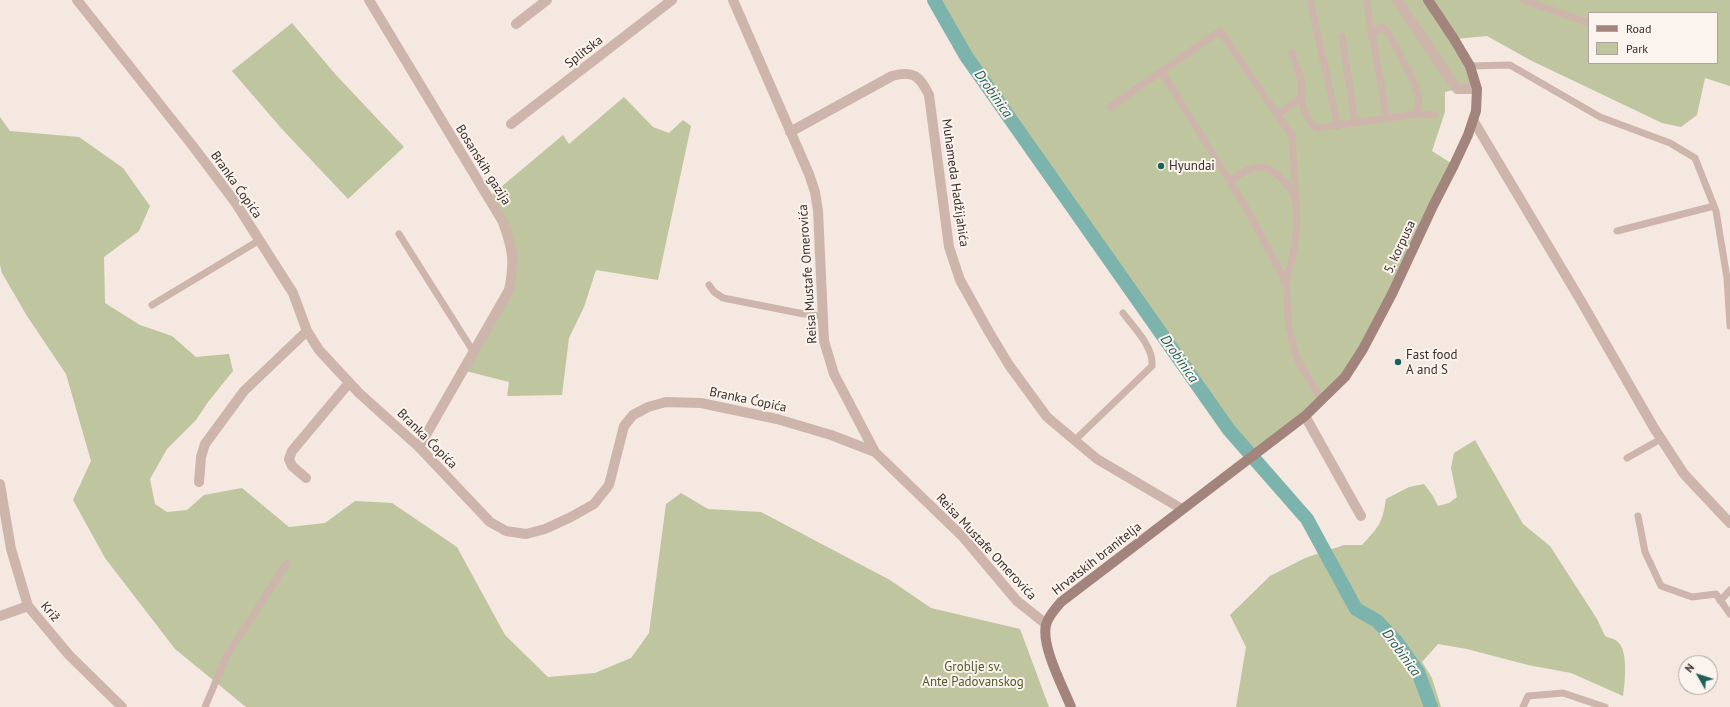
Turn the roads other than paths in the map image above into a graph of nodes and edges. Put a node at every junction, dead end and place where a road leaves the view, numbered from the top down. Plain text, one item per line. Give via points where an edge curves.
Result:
1 (77, 0) edge
2 (369, 0) edge
3 (547, 0) edge
4 (672, 0) edge
5 (733, 0) edge
6 (1310, 0) edge
7 (1366, 0) edge
8 (1397, 0) edge
9 (1428, 0) edge
10 (1523, 0) edge
11 (1588, 23) edge
12 (516, 24) dead end
13 (1342, 36) dead end
14 (1371, 36) junction
15 (1292, 52) dead end
16 (1470, 66) junction
17 (1162, 72) junction
18 (1477, 89) junction
19 (1301, 97) junction
20 (1110, 107) dead end
21 (1417, 114) junction
22 (1278, 115) junction
23 (1435, 115) dead end
24 (1387, 119) junction
25 (1473, 120) junction
26 (1355, 122) junction
27 (511, 124) dead end
28 (1338, 126) junction
29 (790, 132) junction
30 (1230, 182) junction
31 (1295, 195) junction
32 (1714, 206) junction
33 (1617, 231) dead end
34 (399, 234) dead end
35 (258, 241) junction
36 (1286, 283) junction
37 (709, 285) dead end
38 (152, 305) dead end
39 (1123, 313) dead end
40 (823, 316) junction
41 (1730, 326) edge
42 (307, 332) junction
43 (472, 351) junction
44 (349, 382) junction
45 (1322, 401) junction
46 (1305, 416) junction
47 (1661, 439) junction
48 (1074, 441) junction
49 (419, 447) junction
50 (874, 452) junction
51 (1627, 458) dead end
52 (1240, 467) joint
53 (306, 478) dead end
54 (199, 482) dead end
55 (0, 484) edge
56 (1182, 509) junction
57 (1361, 516) dead end
58 (1638, 516) dead end
59 (1730, 523) edge
60 (287, 563) dead end
61 (1730, 590) edge
62 (1720, 601) junction
63 (28, 606) junction
64 (1730, 614) edge
65 (0, 616) edge
66 (1046, 624) junction
67 (122, 707) edge
68 (205, 707) edge
69 (1071, 707) edge
70 (1523, 707) edge
71 (1605, 707) edge

1 - 35 street, Branka Ćopića via 235,202
2 - 43 street, Bosanskih gazija via 503,222 507,234 514,267 509,290
3 - 12 street
4 - 27 street, Splitska
5 - 29 street, Reisa Mustafe Omerovića
6 - 28 lane
7 - 14 lane
8 - 18 street via 1457,89
9 - 16 street, 5. korpusa
10 - 11 lane
13 - 26 lane
14 - 21 lane via 1382,27 1388,32 1419,96
14 - 24 lane
15 - 19 lane via 1303,88
16 - 18 street, 5. korpusa
16 - 32 lane via 1510,65 1600,117 1670,143 1695,158
17 - 20 lane
17 - 22 lane via 1220,31
17 - 30 lane
18 - 25 street, 5. korpusa
19 - 22 lane
19 - 28 lane via 1310,124 1317,128
21 - 23 lane
21 - 24 lane
22 - 31 lane via 1292,136
24 - 26 lane
25 - 45 street, 5. korpusa via 1454,165 1369,338 1345,377
25 - 47 street
26 - 28 lane
29 - 40 street, Reisa Mustafe Omerovića via 815,192
29 - 48 street, Muhameda Hadžijahića via 892,76 914,74 920,79 929,95 949,247 960,280 1025,388 1047,417
30 - 31 lane via 1244,170 1255,166 1265,168 1276,172
30 - 36 lane
31 - 36 lane via 1297,223
32 - 33 lane
32 - 41 lane via 1727,278
34 - 43 lane
35 - 38 lane
35 - 42 street, Branka Ćopića via 292,293
36 - 45 lane via 1288,330 1297,359
37 - 40 lane via 723,298
39 - 48 lane via 1150,350 1153,357 1152,366
40 - 50 street, Reisa Mustafe Omerovića via 824,341 834,374
42 - 44 street, Branka Ćopića
42 - 54 street via 244,391 205,444
43 - 49 street, Bosanskih gazija
44 - 49 street, Branka Ćopića
44 - 53 street via 292,451 289,459 292,466
45 - 46 street, 5. korpusa
46 - 52 street, 5. korpusa
46 - 57 street
47 - 51 lane
47 - 59 street via 1684,474
48 - 56 street, Muhameda Hadžijahića via 1097,459
49 - 50 street, Branka Ćopića via 490,522 506,531 526,534 545,529 594,504 609,485 624,426 633,415 666,402 702,403 777,419 831,435
50 - 66 street, Reisa Mustafe Omerovića via 963,537 1017,601
52 - 56 street, Hrvatskih branitelja
55 - 63 street, Križ via 11,549
56 - 66 street, Hrvatskih branitelja via 1062,602
58 - 62 lane via 1644,552 1661,586 1692,597 1716,594
60 - 68 lane via 227,656
61 - 62 lane
62 - 64 lane
63 - 65 street
63 - 67 street, Križ via 69,655
66 - 69 street via 1048,648
70 - 71 lane via 1528,696 1563,693

